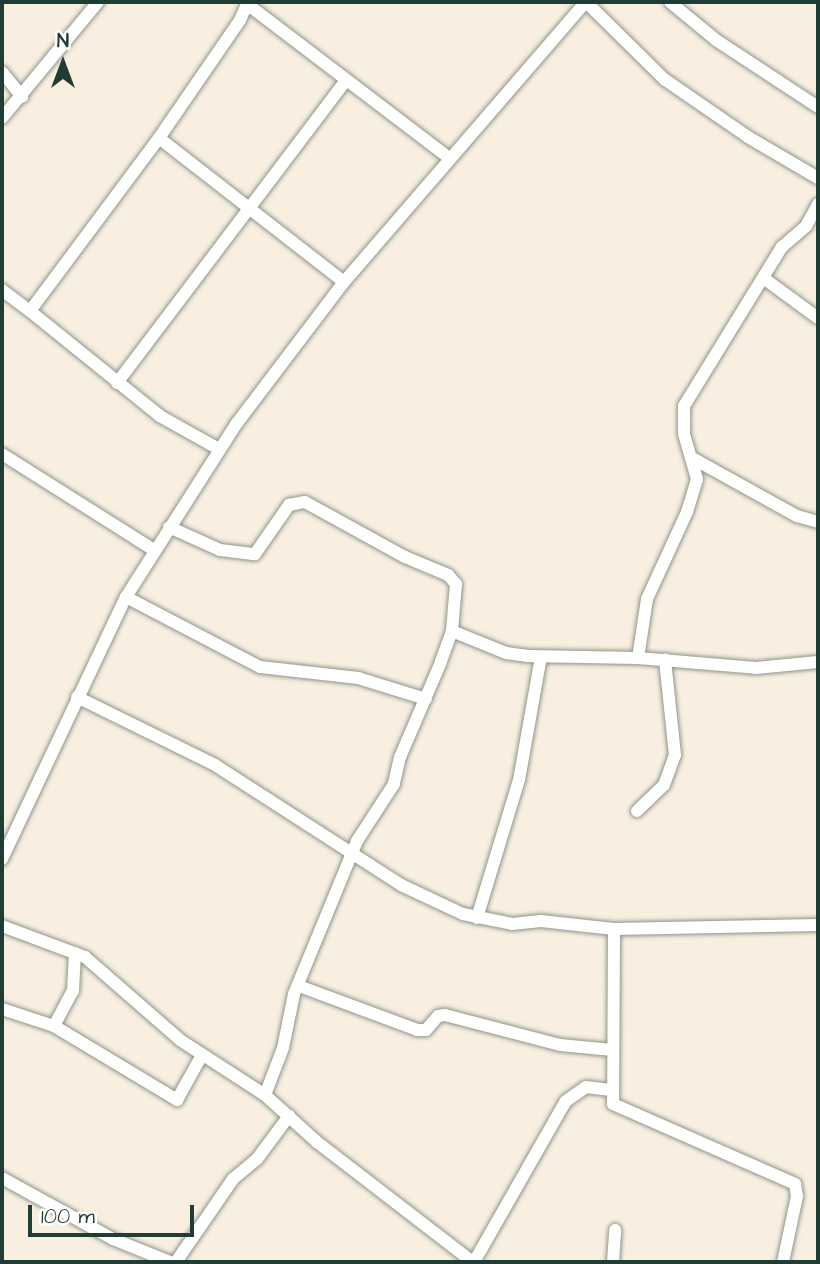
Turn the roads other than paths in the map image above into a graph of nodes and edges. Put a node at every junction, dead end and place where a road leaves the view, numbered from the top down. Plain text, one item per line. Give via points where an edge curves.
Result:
1 (98, 2) edge
2 (586, 2) edge
3 (670, 2) edge
4 (248, 3) edge
5 (2, 72) edge
6 (345, 81) junction
7 (23, 97) junction
8 (818, 107) edge
9 (2, 118) edge
10 (159, 138) junction
11 (449, 158) junction
12 (818, 178) edge
13 (248, 204) junction
14 (818, 204) edge
15 (766, 280) junction
16 (344, 282) junction
17 (2, 290) edge
18 (30, 311) junction
19 (818, 318) edge
20 (117, 383) junction
21 (219, 449) junction
22 (2, 454) edge
23 (694, 459) junction
24 (818, 522) edge
25 (169, 527) junction
26 (154, 550) junction
27 (125, 597) junction
28 (452, 631) junction
29 (541, 657) junction
30 (638, 658) junction
31 (665, 660) junction
32 (818, 662) edge
33 (77, 697) junction
34 (426, 698) junction
35 (638, 811) dead end
36 (354, 852) junction
37 (2, 859) edge
38 (477, 918) junction
39 (818, 925) edge
40 (2, 926) edge
41 (614, 929) junction
42 (75, 953) junction
43 (299, 985) junction
44 (2, 1009) edge
45 (54, 1026) junction
46 (613, 1050) junction
47 (202, 1055) junction
48 (611, 1090) junction
49 (265, 1096) junction
50 (289, 1116) junction
51 (2, 1178) edge
52 (615, 1230) dead end
53 (173, 1262) edge
54 (474, 1262) edge
55 (613, 1262) edge
56 (783, 1262) edge

1 - 7 street
2 - 11 street
2 - 12 street via 647,65 680,91
3 - 8 street via 716,40
4 - 6 street
4 - 10 street
5 - 7 street
6 - 11 street
6 - 13 street
7 - 9 street
10 - 13 street
10 - 18 street
11 - 16 street
13 - 16 street
13 - 20 street
14 - 15 street via 806,226 782,247
15 - 19 street
15 - 23 street via 684,406 684,434
16 - 21 street
17 - 18 street
18 - 20 street
20 - 21 street via 174,426
21 - 25 street
22 - 26 street
23 - 24 street via 797,516
23 - 30 street via 697,473 691,502 647,599
25 - 26 street
25 - 28 street via 220,550 248,555 260,549 289,505 305,502 405,557 448,575 457,595
26 - 27 street
27 - 33 street
27 - 34 street via 260,667 358,678
28 - 29 street via 506,653
28 - 34 street
29 - 30 street
29 - 38 street via 524,759
30 - 31 street
31 - 32 street via 756,668
31 - 35 street via 675,755 664,785
33 - 36 street via 215,765
33 - 37 street
34 - 36 street via 394,784 369,818
36 - 38 street via 401,885
36 - 43 street
38 - 41 street
39 - 41 street
40 - 42 street
41 - 46 street
42 - 45 street via 73,991
42 - 47 street
43 - 46 street via 417,1030 426,1030 438,1016 445,1015 550,1043
43 - 49 street
44 - 45 street
45 - 47 street via 177,1100
46 - 48 street
47 - 49 street
48 - 54 street via 586,1087 566,1101
48 - 56 street via 612,1102 619,1110 795,1184 797,1196
49 - 50 street
50 - 53 street via 257,1160 233,1179
50 - 54 street
51 - 53 street via 113,1239
52 - 55 street

